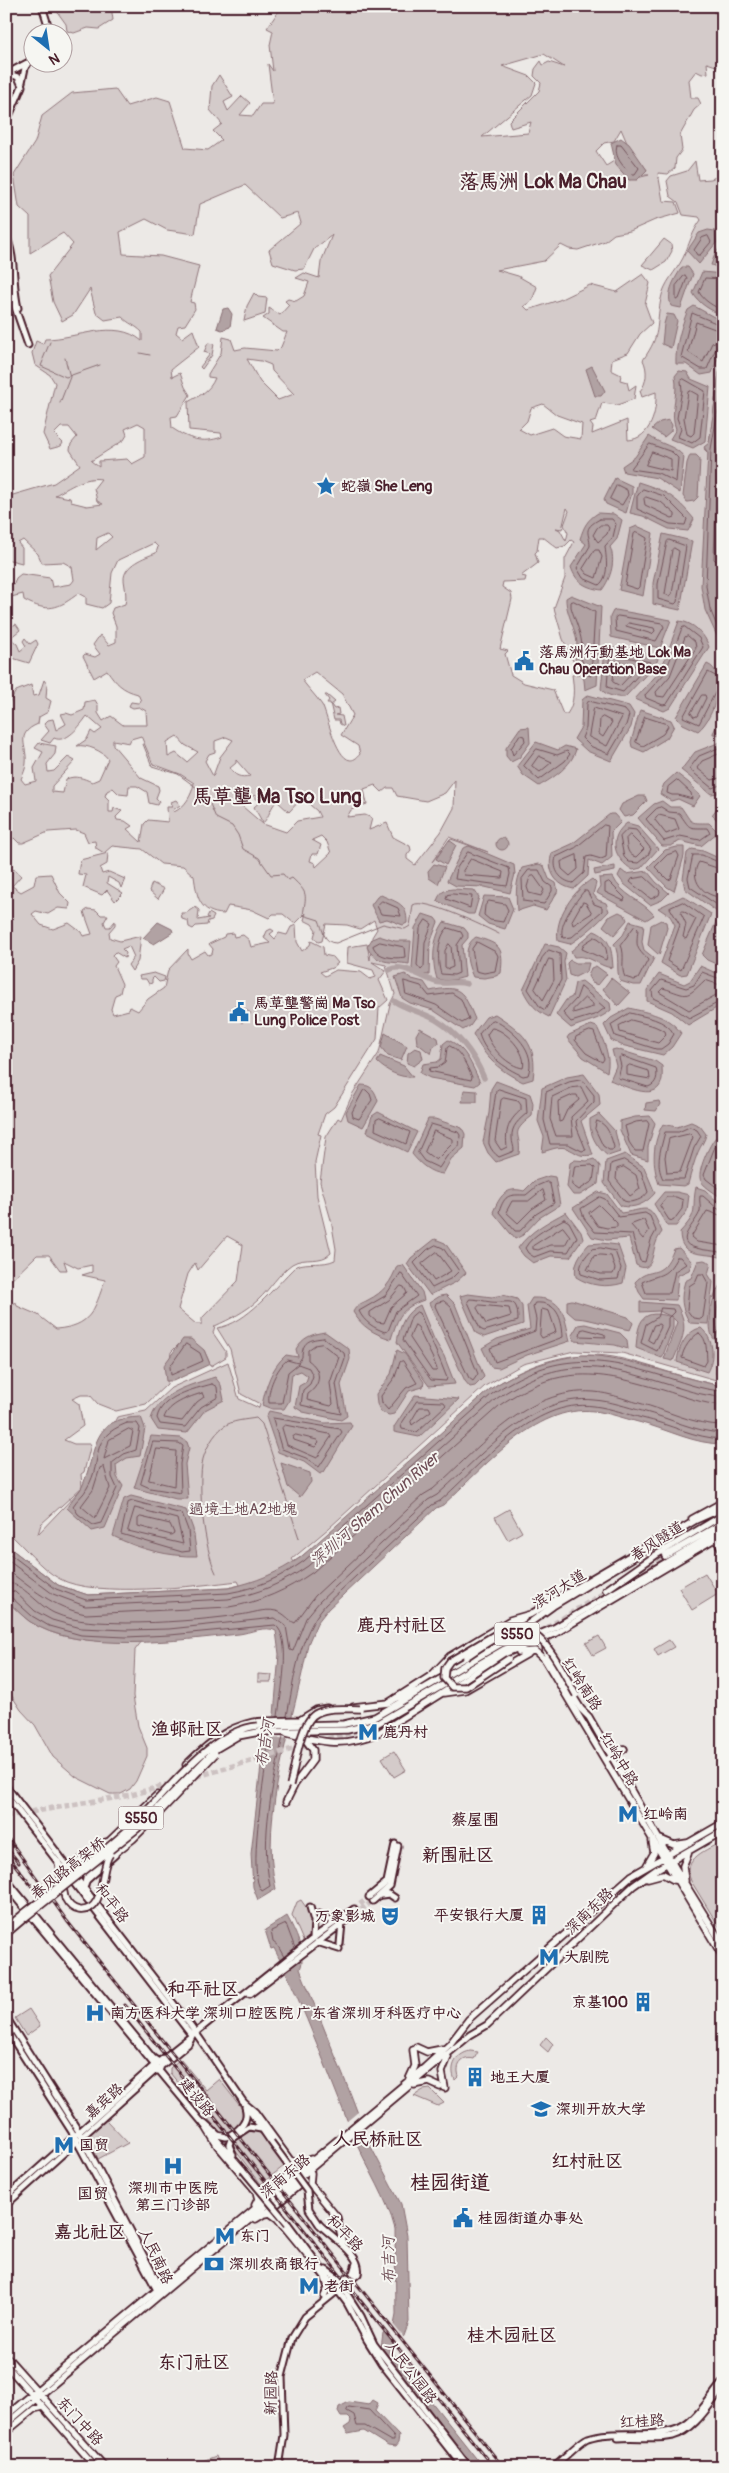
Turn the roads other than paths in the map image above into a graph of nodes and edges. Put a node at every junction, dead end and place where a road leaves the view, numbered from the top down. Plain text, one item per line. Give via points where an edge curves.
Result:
1 (43, 7) edge
2 (47, 22) edge
3 (22, 65) edge
4 (26, 72) edge
5 (7, 73) edge
6 (22, 82) junction
7 (17, 98) junction
8 (6, 101) edge
9 (6, 123) edge
10 (6, 235) edge
11 (6, 247) edge
12 (12, 296) edge
13 (6, 302) edge
14 (28, 346) dead end
15 (723, 1505) edge
16 (723, 1515) edge
17 (723, 1523) edge
18 (723, 1529) edge
19 (723, 1534) edge
20 (715, 1538) junction
21 (704, 1540) junction
22 (723, 1551) edge
23 (689, 1554) junction
24 (664, 1556) tunnel mouth
25 (652, 1576) junction
26 (633, 1582) junction
27 (606, 1590) dead end
28 (513, 1622) junction
29 (556, 1633) junction
30 (542, 1639) junction
31 (519, 1652) junction
32 (539, 1653) junction
33 (458, 1662) junction
34 (432, 1675) junction
35 (431, 1685) junction
36 (437, 1695) junction
37 (396, 1698) junction
38 (388, 1703) junction
39 (589, 1717) junction
40 (298, 1727) junction
41 (259, 1729) junction
42 (228, 1741) junction
43 (605, 1744) junction
44 (624, 1749) junction
45 (612, 1756) junction
46 (606, 1760) junction
47 (618, 1767) junction
48 (6, 1786) edge
49 (6, 1795) edge
50 (723, 1823) edge
51 (723, 1831) edge
52 (649, 1833) junction
53 (660, 1839) junction
54 (109, 1841) junction
55 (692, 1842) junction
56 (128, 1843) junction
57 (119, 1844) junction
58 (396, 1845) dead end
59 (103, 1847) junction
60 (692, 1850) junction
61 (111, 1857) junction
62 (666, 1857) junction
63 (85, 1861) junction
64 (58, 1862) junction
65 (672, 1862) junction
66 (67, 1865) junction
67 (666, 1865) junction
68 (79, 1866) junction
69 (92, 1871) junction
70 (639, 1871) junction
71 (72, 1872) junction
72 (6, 1879) edge
73 (72, 1880) junction
74 (639, 1882) junction
75 (85, 1885) junction
76 (6, 1886) edge
77 (87, 1892) junction
78 (686, 1892) junction
79 (394, 1898) dead end
80 (310, 1908) dead end
81 (354, 1912) tunnel mouth
82 (319, 1914) dead end
83 (341, 1921) junction
84 (6, 1928) edge
85 (6, 1934) edge
86 (315, 1941) junction
87 (723, 1945) edge
88 (723, 1957) edge
89 (6, 2017) edge
90 (6, 2029) edge
91 (195, 2035) junction
92 (450, 2044) junction
93 (451, 2052) junction
94 (156, 2060) junction
95 (160, 2071) junction
96 (410, 2084) junction
97 (243, 2102) junction
98 (197, 2116) junction
99 (204, 2124) junction
100 (263, 2131) junction
101 (350, 2133) junction
102 (78, 2137) junction
103 (326, 2149) junction
104 (322, 2160) junction
105 (236, 2162) junction
106 (304, 2168) junction
107 (311, 2173) junction
108 (6, 2198) edge
109 (6, 2205) edge
110 (255, 2205) junction
111 (265, 2214) junction
112 (247, 2220) junction
113 (343, 2245) junction
114 (310, 2258) joint
115 (356, 2263) junction
116 (321, 2267) junction
117 (325, 2278) junction
118 (345, 2286) junction
119 (160, 2291) junction
120 (339, 2292) junction
121 (324, 2296) dead end
122 (6, 2356) edge
123 (6, 2364) edge
124 (723, 2382) edge
125 (26, 2385) junction
126 (47, 2386) junction
127 (723, 2388) edge
128 (36, 2396) junction
129 (19, 2405) junction
130 (45, 2406) junction
131 (6, 2416) edge
132 (6, 2424) edge
133 (6, 2432) edge
134 (580, 2446) junction
135 (96, 2467) edge
136 (105, 2467) edge
137 (279, 2467) edge
138 (463, 2467) edge
139 (469, 2467) edge
140 (553, 2467) edge
141 (558, 2467) edge

1 - 2 main road
3 - 5 main road
4 - 6 main road
5 - 6 main road
6 - 7 main road
7 - 8 main road
7 - 9 main road
10 - 12 main road via 13,257
11 - 12 main road
12 - 13 main road
12 - 14 main road
15 - 28 main road
15 - 35 main road, 滨河大道 / S550 via 553,1606 510,1638
16 - 27 main road, 春风隧道
17 - 24 main road, 春风隧道
18 - 21 main road, 滨河大道 / S550
19 - 20 main road
20 - 22 main road
20 - 23 main road
21 - 23 main road
21 - 26 main road, 滨河大道 / S550
23 - 25 main road
25 - 26 main road
25 - 29 main road
26 - 40 main road, 滨河大道 / S550 via 554,1628 505,1649 378,1723 347,1730
28 - 31 main road, bridge via 450,1661 444,1668 444,1678 452,1687 463,1688
28 - 34 main road via 450,1656
29 - 30 main road
29 - 39 main road, 红岭南路 via 548,1640 545,1650
30 - 31 main road
30 - 36 main road via 506,1653
31 - 32 main road via 532,1650
32 - 36 main road via 523,1654 465,1690
32 - 46 main road, 红岭中路
33 - 34 main road
33 - 35 main road
33 - 39 main road, bridge via 508,1632 528,1631 546,1644
34 - 37 main road
35 - 37 main road
35 - 40 main road, 滨河大道 / S550 via 369,1719
36 - 40 main road via 380,1732 363,1739 329,1743
37 - 38 main road
38 - 40 main road via 319,1709
38 - 40 main road, bridge via 379,1707 322,1711 310,1717 304,1728 290,1785 286,1802 294,1784 314,1758 310,1744 303,1738
39 - 43 main road, 红岭南路
40 - 41 main road, S550
40 - 41 main road, S550 via 282,1732
40 - 54 main road via 269,1721 242,1725 224,1733 205,1746 138,1816
41 - 42 main road, 春风路高架桥 / S550, bridge
41 - 84 main road, 春风路高架桥 / S550, bridge via 236,1731 213,1744 123,1835
42 - 56 main road, bridge
42 - 57 main road, 春风路高架桥 / S550, bridge via 210,1754 148,1819
43 - 44 main road via 616,1750
43 - 45 main road, 红岭南路
44 - 45 main road
44 - 47 main road via 618,1758
45 - 46 main road
45 - 47 main road, 红岭南路
46 - 52 main road, 红岭中路
47 - 53 main road, 红岭南路
48 - 66 main road, 和平路
49 - 64 main road, 和平路
50 - 55 main road, 深南东路
51 - 60 main road, 深南东路
52 - 62 main road, 红岭中路
52 - 70 main road via 654,1854
53 - 55 main road via 674,1845
53 - 62 main road, 红岭南路
54 - 59 main road
54 - 66 main road via 74,1866
55 - 62 main road, 深南东路
56 - 61 main road
56 - 75 main road via 86,1880
57 - 64 main road, bridge via 106,1859 98,1897 86,1909 76,1909 64,1898
57 - 85 main road, 春风路高架桥 / S550, bridge
58 - 79 main road via 387,1882 373,1899 386,1894
59 - 61 main road via 111,1848
59 - 63 main road
60 - 65 main road, 深南东路
60 - 78 main road via 683,1866
61 - 69 main road
62 - 65 main road, 红岭中路
62 - 67 main road, 红岭中路
62 - 70 main road, 深南东路
63 - 68 main road
63 - 69 main road via 82,1869
64 - 73 main road, 和平路
65 - 67 main road, 深南东路
65 - 78 main road, 红岭中路
66 - 68 main road
66 - 71 main road, 和平路
67 - 74 main road, 深南东路
67 - 78 main road, 红岭中路
68 - 71 main road
69 - 75 main road via 86,1877
70 - 92 main road, 深南东路 via 469,2019
71 - 73 main road
71 - 77 main road, 和平路
72 - 94 main road, 建设路
73 - 91 main road, 和平路
74 - 78 main road via 667,1875
74 - 93 main road, 深南东路 via 488,2025 470,2035
75 - 77 main road
76 - 94 main road, 建设路
77 - 91 main road, 和平路
78 - 87 main road, 红岭中路
78 - 88 main road, 红岭中路
80 - 86 main road via 315,1923
81 - 83 main road, 嘉宾路
82 - 83 main road via 328,1920
83 - 86 main road, 嘉宾路
83 - 86 main road via 339,1947
86 - 91 main road, 嘉宾路
89 - 102 main road, 人民南路
90 - 102 main road, 人民南路
91 - 94 main road, 嘉宾路
91 - 95 main road, 嘉宾路 via 161,2066
91 - 97 main road, 和平路
92 - 96 main road, 深南东路
92 - 96 main road via 432,2052 414,2048 415,2066
93 - 96 main road, 深南东路
93 - 96 main road via 442,2069 443,2087 427,2082
94 - 95 main road, 建设路
94 - 102 main road, 嘉宾路
95 - 98 main road, 建设路
95 - 102 main road, 嘉宾路 via 155,2071
96 - 101 main road, 深南东路
97 - 98 main road via 246,2121 226,2137 218,2135
97 - 100 main road, 和平路
97 - 103 main road via 255,2112 293,2162 307,2161
98 - 99 main road, 建设路
99 - 105 main road, 建设路
99 - 110 main road via 217,2145 256,2191
100 - 105 main road via 249,2127 231,2139 230,2148
100 - 113 main road, 和平路, bridge via 307,2191 309,2209 318,2224
101 - 103 main road, 深南东路
101 - 104 main road, 深南东路
102 - 108 main road, 嘉宾路
102 - 109 main road, 嘉宾路
102 - 119 main road, 人民南路
103 - 106 main road, 深南东路
104 - 107 main road
104 - 112 main road, 深南东路
105 - 116 main road, 建设路, bridge
106 - 110 main road via 286,2177
106 - 112 main road, 深南东路
107 - 111 main road
107 - 113 main road via 310,2184 337,2217
110 - 112 main road
111 - 112 main road
111 - 114 main road via 278,2218
112 - 119 main road, 深南东路
113 - 115 main road, 和平路
114 - 117 main road
115 - 116 main road via 353,2273 341,2281
115 - 118 main road, 和平路 via 358,2274
116 - 120 main road, 建设路
117 - 120 main road
117 - 121 main road via 328,2288
118 - 120 main road
118 - 139 main road, 人民公园路 via 371,2339
119 - 126 main road, 深南东路
120 - 137 main road, 新园路 via 301,2322 290,2343 282,2376 284,2435
120 - 138 main road, 人民公园路 via 377,2356
122 - 125 main road
123 - 125 main road
124 - 134 main road, 红桂路 via 693,2418 678,2429 586,2438
125 - 126 main road
125 - 128 main road, 东门中路
125 - 129 main road
126 - 128 main road, 深南东路
126 - 130 main road
127 - 134 main road, 红桂路 via 692,2425 678,2434 595,2440
128 - 129 main road, 深南东路
128 - 130 main road, 东门中路
128 - 132 main road, 深南东路
129 - 131 main road, 深南东路
130 - 133 main road via 34,2409
130 - 135 main road, 东门中路
130 - 136 main road, 东门中路
134 - 140 main road, 红桂路
134 - 141 main road, 红桂路

